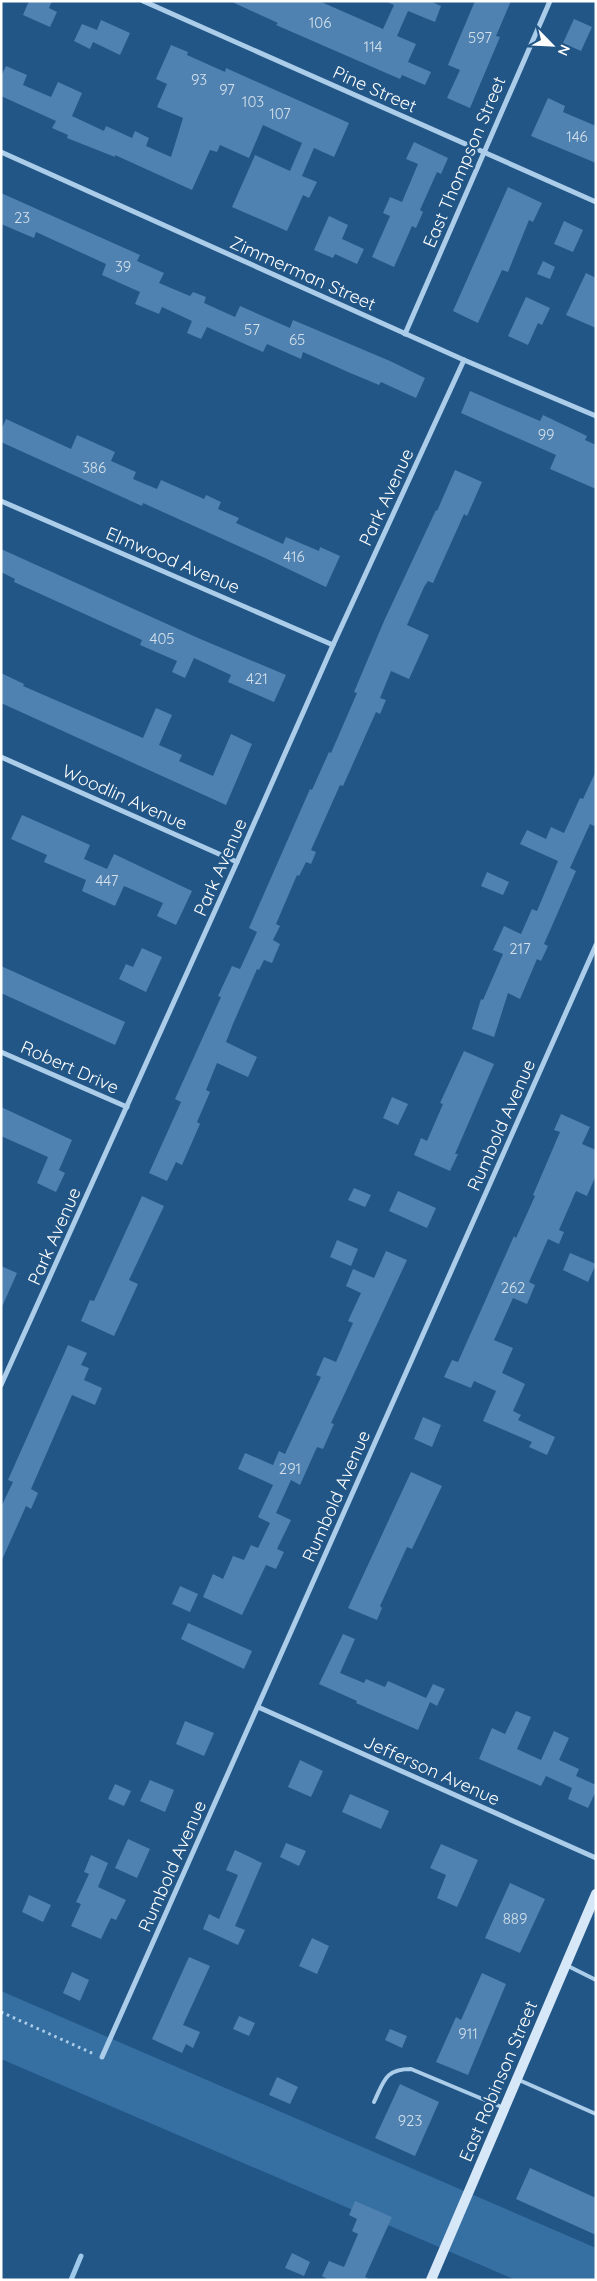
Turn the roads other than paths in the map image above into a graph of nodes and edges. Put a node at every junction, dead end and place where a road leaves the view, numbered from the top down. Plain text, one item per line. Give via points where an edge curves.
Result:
1 (143, 1) edge
2 (550, 1) edge
3 (1, 152) edge
4 (483, 152) junction
5 (596, 202) edge
6 (405, 334) junction
7 (464, 360) junction
8 (596, 416) edge
9 (1, 501) edge
10 (333, 645) junction
11 (1, 757) edge
12 (238, 862) junction
13 (596, 945) edge
14 (1, 1052) edge
15 (127, 1107) junction
16 (1, 1385) edge
17 (258, 1707) junction
18 (596, 1858) edge
19 (596, 1894) edge
20 (566, 1964) junction
21 (596, 1980) edge
22 (102, 2057) road end
23 (516, 2079) junction
24 (374, 2102) dead end
25 (504, 2108) junction
26 (596, 2114) edge
27 (431, 2280) edge

1 - 4 street, Pine Street
2 - 4 street, East Thompson Street
3 - 6 street, Zimmerman Street
4 - 5 street, Pine Street
4 - 6 street, East Thompson Street
6 - 7 street, Zimmerman Street
7 - 8 street, Zimmerman Street
7 - 10 street, Park Avenue
9 - 10 street, Elmwood Avenue
10 - 12 street, Park Avenue
11 - 12 street, Woodlin Avenue
12 - 15 street, Park Avenue
13 - 17 street, Rumbold Avenue
14 - 15 street, Robert Drive
15 - 16 street, Park Avenue
17 - 18 street, Jefferson Avenue
17 - 22 street, Rumbold Avenue
19 - 20 street, East Robinson Street
20 - 21 lane
20 - 23 street, East Robinson Street
23 - 25 street, East Robinson Street
23 - 26 lane
24 - 25 lane via 391,2072 411,2069
25 - 27 street, East Robinson Street

